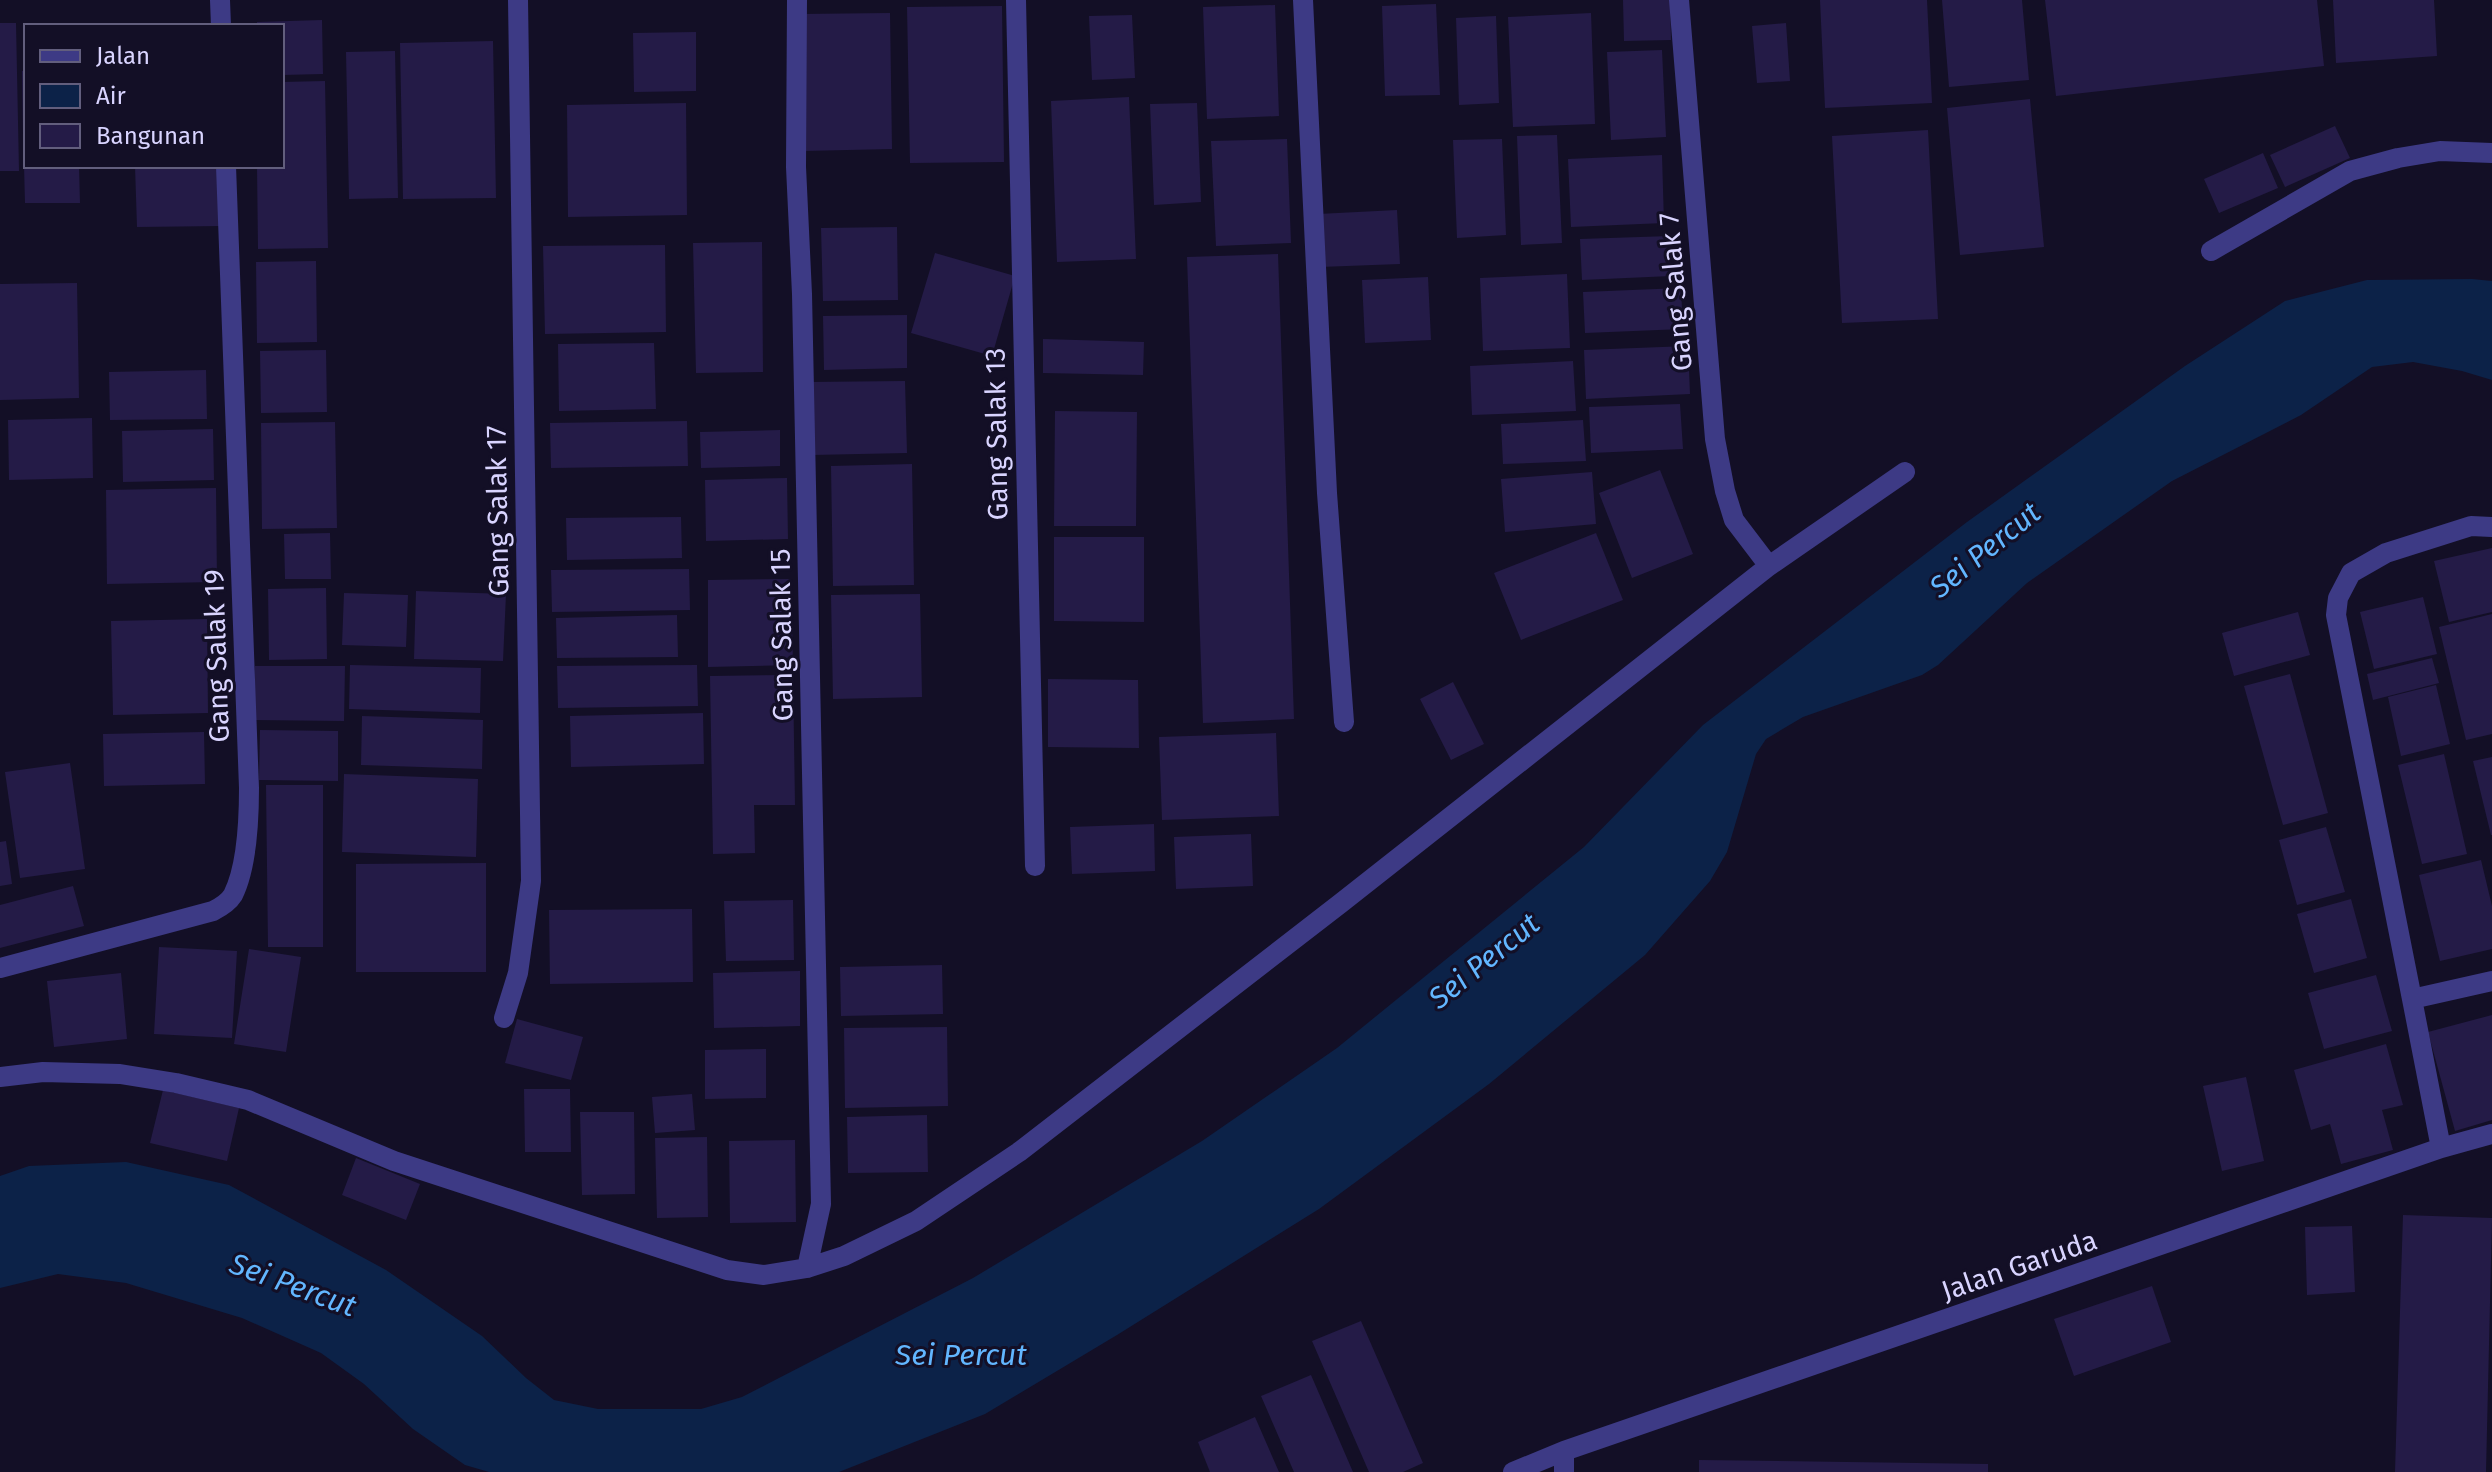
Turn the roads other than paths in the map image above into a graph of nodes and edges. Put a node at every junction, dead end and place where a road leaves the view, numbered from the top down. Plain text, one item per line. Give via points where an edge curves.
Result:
1 (220, 0) edge
2 (518, 0) edge
3 (797, 0) edge
4 (1016, 0) edge
5 (1303, 0) edge
6 (1679, 0) edge
7 (221, 24) edge
8 (2492, 153) edge
9 (226, 168) edge
10 (2211, 251) dead end
11 (1905, 472) dead end
12 (2492, 527) edge
13 (1769, 566) junction
14 (1344, 722) dead end
15 (1035, 866) dead end
16 (0, 968) edge
17 (2492, 981) edge
18 (2412, 999) junction
19 (504, 1018) dead end
20 (0, 1077) edge
21 (2492, 1134) edge
22 (2441, 1148) junction
23 (807, 1268) junction
24 (1564, 1451) junction
25 (1513, 1472) edge
26 (1564, 1472) edge

1 - 7 street
2 - 19 street, Gang Salak 17 via 531,881 518,973
3 - 23 street, Gang Salak 15 via 796,167 821,1204
4 - 15 street, Gang Salak 13
5 - 14 street
6 - 13 street, Gang Salak 7 via 1715,439 1734,520
8 - 10 street via 2440,151 2350,171
9 - 16 street, Gang Salak 19 via 249,788 238,880 232,896 213,911
11 - 13 street
12 - 18 street via 2471,526 2386,553 2351,573 2338,598 2341,649
13 - 23 street via 1019,1152 916,1221
17 - 18 street
18 - 22 street
20 - 23 street via 120,1074 191,1086 248,1100 394,1161 727,1270 764,1275
21 - 22 street, Jalan Garuda
22 - 24 street, Jalan Garuda
24 - 25 street, Jalan Garuda
24 - 26 street

